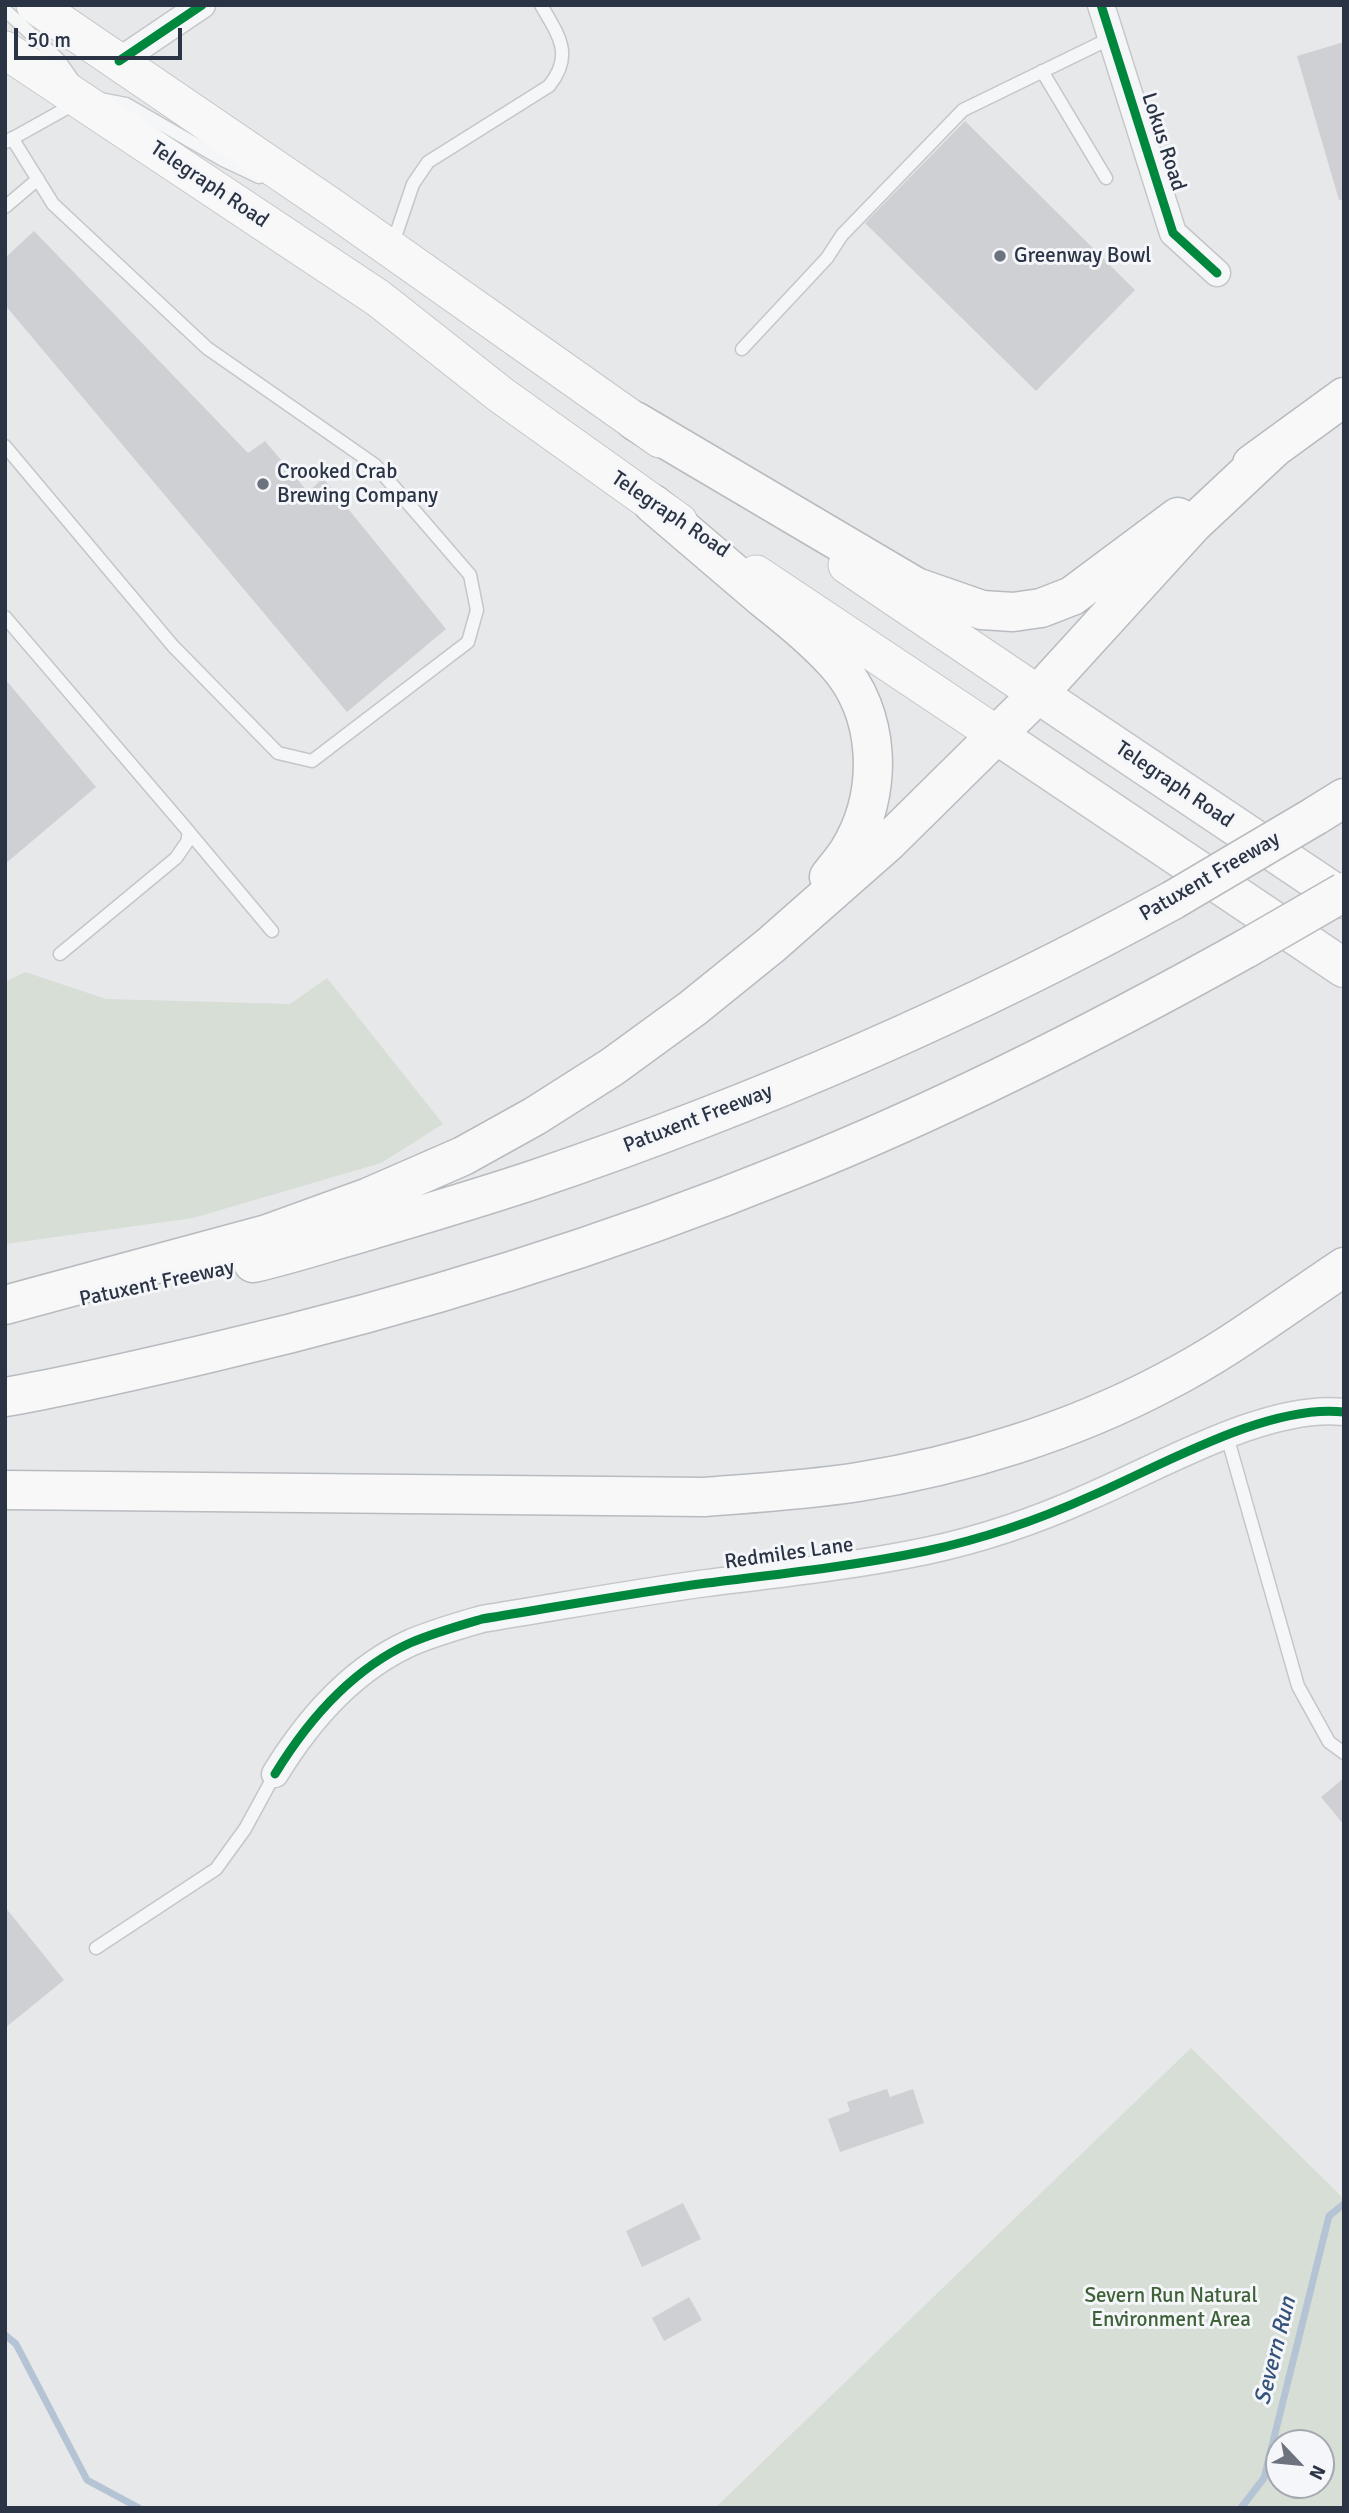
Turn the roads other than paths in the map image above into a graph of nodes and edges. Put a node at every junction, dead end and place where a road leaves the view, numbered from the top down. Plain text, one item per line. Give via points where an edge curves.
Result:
1 (35, 5) edge
2 (202, 5) edge
3 (541, 5) edge
4 (1101, 5) edge
5 (5, 10) edge
6 (1111, 38) junction
7 (5, 50) edge
8 (119, 61) junction
9 (1042, 71) junction
10 (81, 100) junction
11 (9, 141) edge
12 (1106, 178) dead end
13 (38, 179) junction
14 (5, 207) edge
15 (333, 208) junction
16 (391, 249) junction
17 (1217, 273) dead end
18 (742, 349) dead end
19 (1344, 397) edge
20 (635, 421) junction
21 (5, 446) edge
22 (1273, 449) junction
23 (653, 504) junction
24 (5, 617) edge
25 (1038, 694) junction
26 (997, 734) junction
27 (1329, 807) edge
28 (189, 832) junction
29 (1344, 891) edge
30 (1344, 899) edge
31 (272, 931) dead end
32 (771, 945) junction
33 (60, 954) dead end
34 (1344, 968) edge
35 (1344, 1242) edge
36 (1344, 1267) edge
37 (5, 1305) edge
38 (5, 1317) edge
39 (1221, 1350) junction
40 (5, 1397) edge
41 (1344, 1412) edge
42 (1227, 1436) junction
43 (5, 1490) edge
44 (1344, 1753) edge
45 (275, 1774) joint
46 (96, 1948) dead end

1 - 8 main road, Telegraph Road
2 - 8 street
3 - 16 lane via 563,48 559,74 549,86 429,162 413,184
4 - 6 street, Lokus Road
5 - 10 lane via 59,60
6 - 9 lane
6 - 17 street, Lokus Road via 1173,233
7 - 10 main road, Telegraph Road
8 - 15 main road, Telegraph Road
9 - 12 lane
9 - 18 lane via 963,110 842,235 827,258
10 - 11 lane
10 - 15 lane via 126,104 223,160
10 - 23 main road, Telegraph Road via 378,298 500,395
11 - 13 lane
13 - 14 lane
13 - 21 lane via 53,204 207,348 376,465 470,575 477,610 468,642 312,761 278,753 173,646
15 - 16 main road, Telegraph Road
16 - 20 main road, Telegraph Road
19 - 22 main road
20 - 22 main road via 916,587 982,610 1013,612 1072,596
20 - 25 main road, Telegraph Road
22 - 25 main road via 1194,524
23 - 26 main road, Telegraph Road
23 - 32 main road via 837,664 856,691 870,730 872,785 862,824 849,851
24 - 28 lane
25 - 26 main road
25 - 30 main road, Telegraph Road
26 - 32 main road via 888,842
26 - 34 main road, Telegraph Road
27 - 38 main road, Patuxent Freeway, bridge via 1106,937 891,1041 632,1146 469,1201 273,1258
28 - 31 lane
28 - 33 lane via 176,858
29 - 40 main road, bridge via 1076,1040 793,1170 491,1278 304,1331
32 - 37 main road via 612,1067 463,1156 267,1234
35 - 39 main road
36 - 39 main road
39 - 43 main road via 1165,1383 1036,1437 860,1482 785,1491 628,1498
41 - 42 street, Redmiles Lane via 1283,1416
42 - 44 lane via 1298,1686 1329,1742
42 - 45 street, Redmiles Lane via 1089,1498 1008,1529 927,1551 482,1619 447,1629 409,1643 354,1679 311,1720
45 - 46 lane via 245,1829 216,1869

